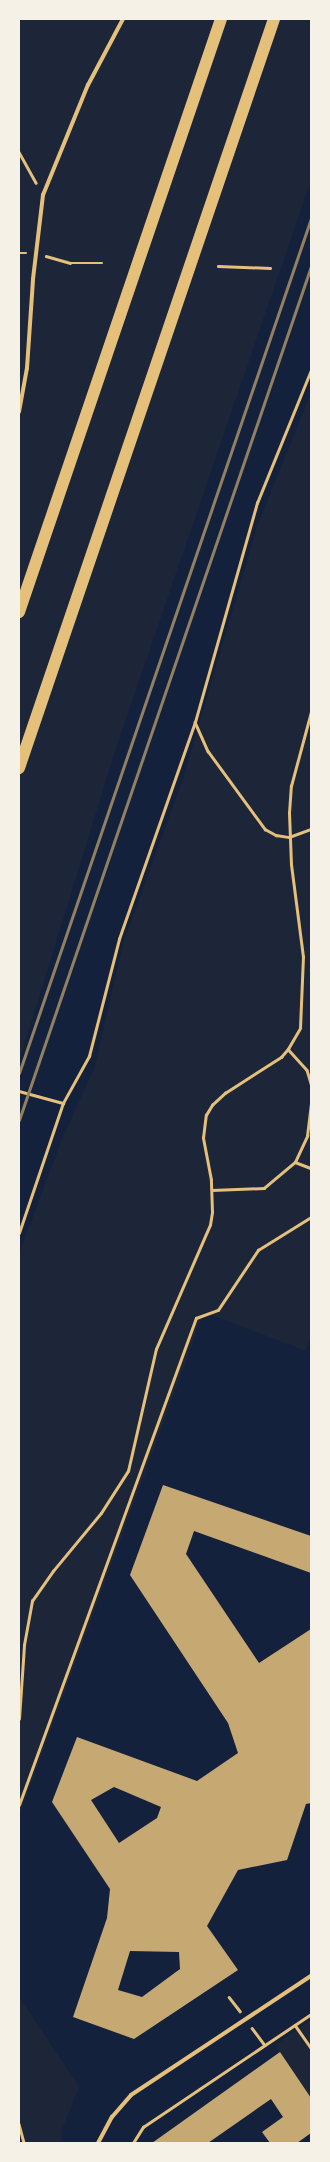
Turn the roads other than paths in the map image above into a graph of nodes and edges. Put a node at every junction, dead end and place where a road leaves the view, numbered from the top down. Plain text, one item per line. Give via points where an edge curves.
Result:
1 (123, 19) edge
2 (221, 19) edge
3 (274, 19) edge
4 (19, 412) edge
5 (19, 612) edge
6 (19, 768) edge
7 (311, 1976) edge
8 (98, 2143) edge

1 - 4 street via 88,85 43,195 33,279 27,368
2 - 5 highway
3 - 6 highway
7 - 8 street via 131,2095 112,2117

